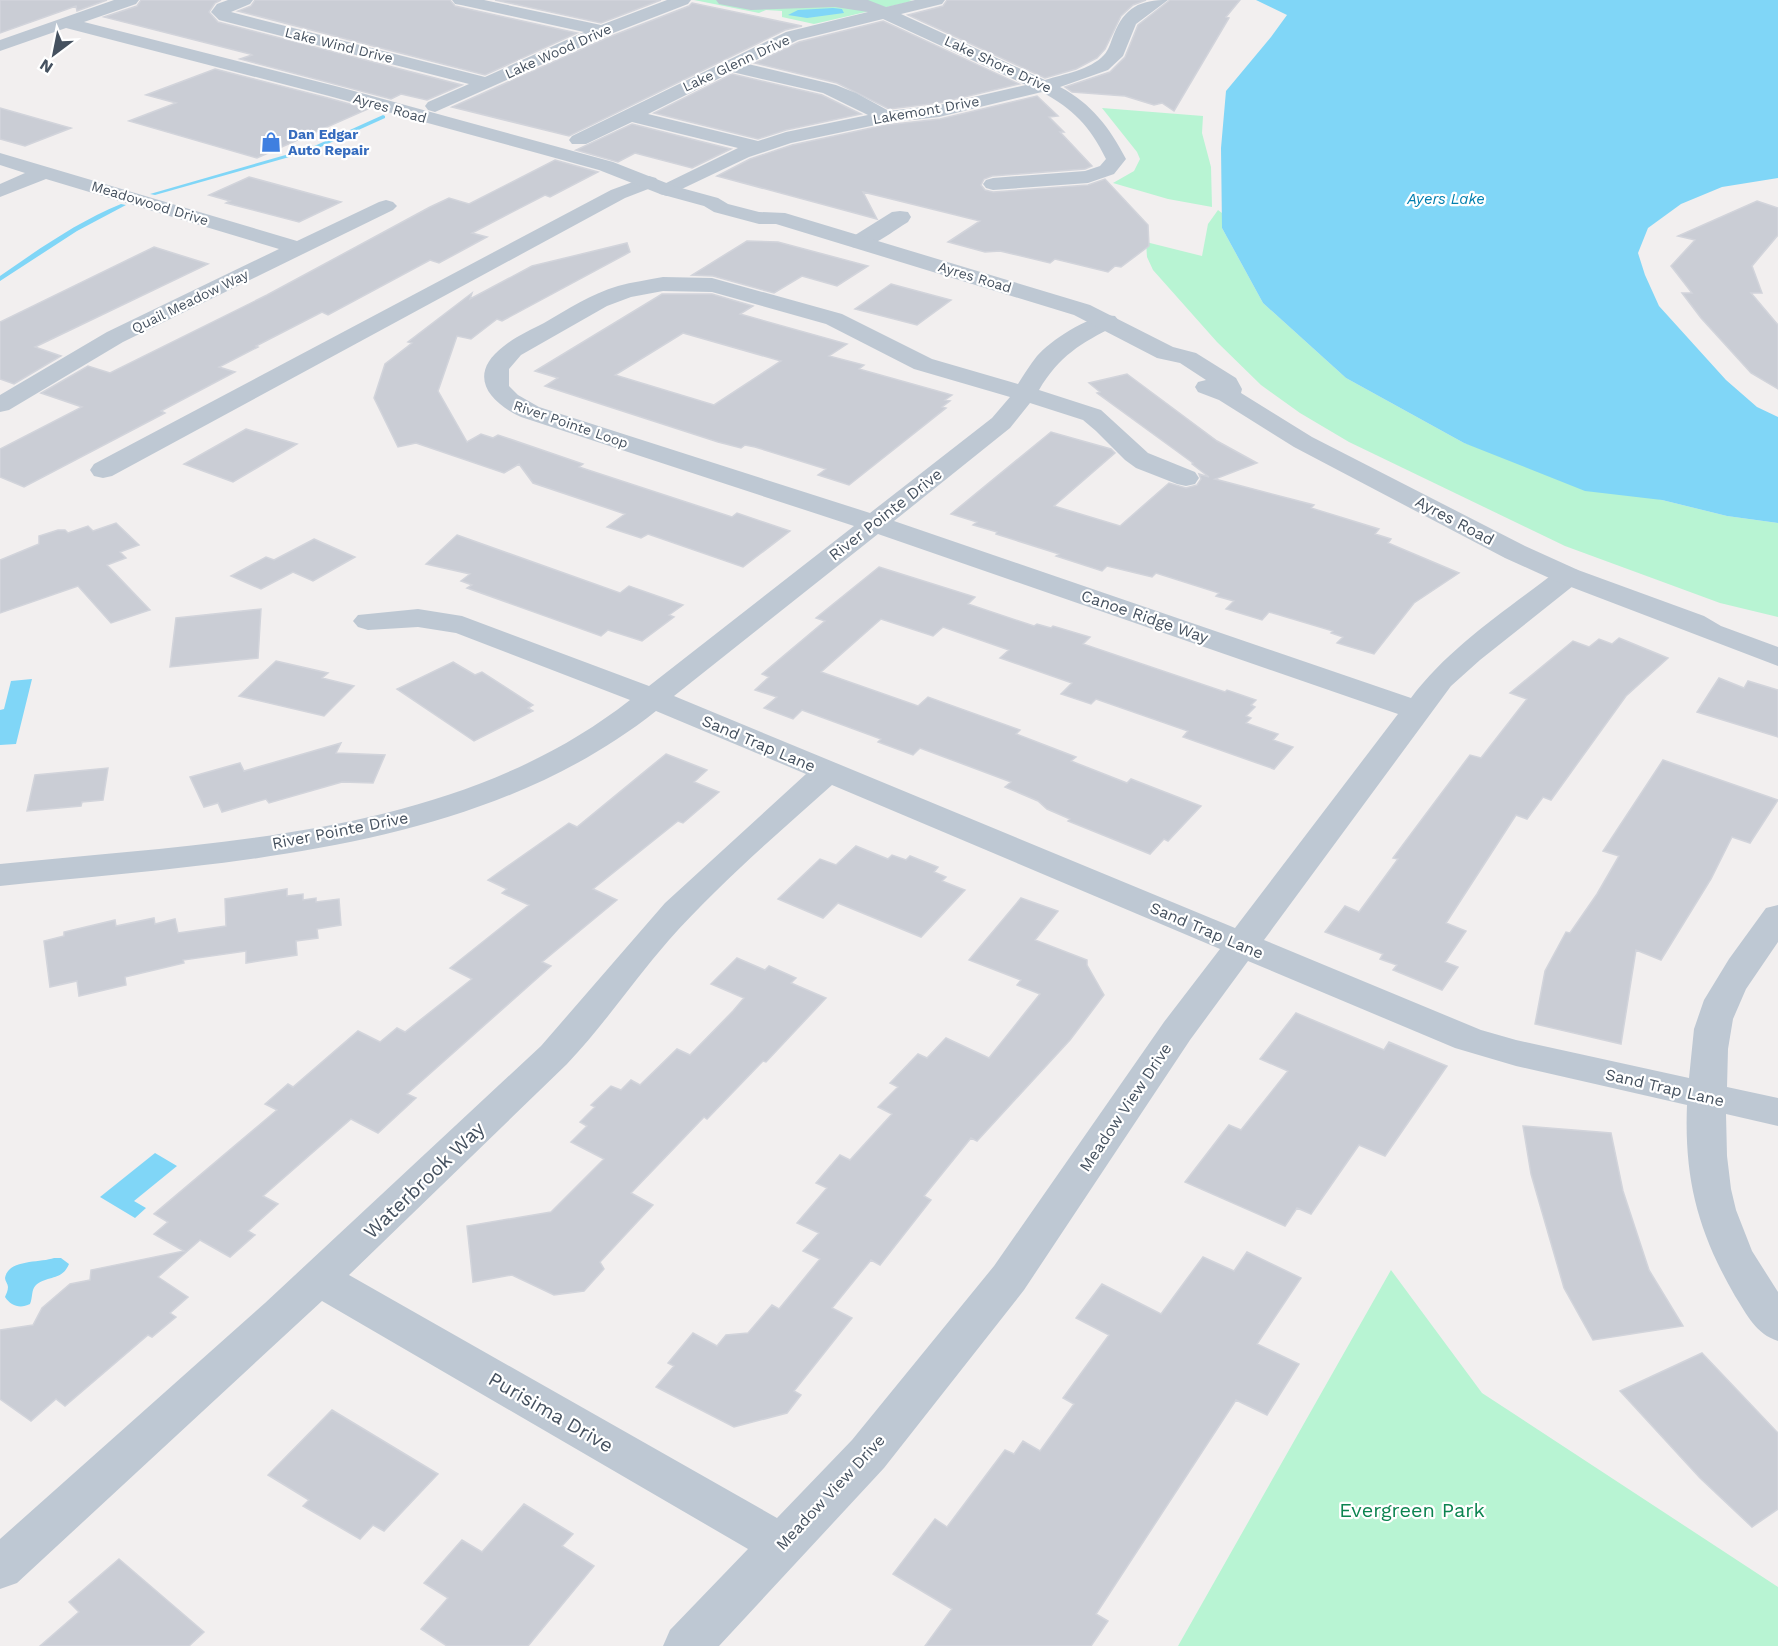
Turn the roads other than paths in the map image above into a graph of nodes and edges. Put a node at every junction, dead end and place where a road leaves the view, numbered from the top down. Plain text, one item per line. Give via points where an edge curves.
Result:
1 (130, 0) edge
2 (244, 0) edge
3 (461, 0) edge
4 (682, 0) edge
5 (724, 0) edge
6 (936, 0) edge
7 (1159, 0) edge
8 (886, 12) junction
9 (66, 22) junction
10 (602, 31) junction
11 (0, 46) edge
12 (729, 66) junction
13 (1102, 66) junction
14 (486, 83) junction
15 (1044, 86) junction
16 (435, 106) dead end
17 (1085, 113) junction
18 (629, 115) junction
19 (885, 117) junction
20 (579, 140) dead end
21 (758, 147) junction
22 (0, 159) edge
23 (45, 172) junction
24 (993, 184) dead end
25 (658, 186) junction
26 (0, 191) edge
27 (386, 206) dead end
28 (900, 217) dead end
29 (860, 242) junction
30 (299, 248) junction
31 (1107, 321) junction
32 (1026, 393) junction
33 (0, 405) edge
34 (103, 470) dead end
35 (1186, 478) dead end
36 (873, 523) junction
37 (1568, 576) junction
38 (368, 621) dead end
39 (1694, 622) junction
40 (1778, 639) edge
41 (1778, 657) edge
42 (652, 698) junction
43 (1416, 710) junction
44 (827, 772) junction
45 (0, 874) edge
46 (1778, 916) edge
47 (1241, 944) junction
48 (1707, 1096) junction
49 (1778, 1112) edge
50 (320, 1279) junction
51 (1778, 1324) edge
52 (782, 1545) junction
53 (0, 1568) edge
54 (687, 1646) edge

1 - 9 street
2 - 14 street, Lake Wind Drive via 220,12
3 - 10 street
4 - 10 street, Lake Wood Drive
5 - 8 street, Lake Shore Drive via 751,5 850,2
6 - 8 street, Lake Glenn Drive
7 - 13 street via 1128,22 1114,56
8 - 12 street, Lake Glenn Drive via 792,36
8 - 15 street, Lake Shore Drive
9 - 11 street
9 - 25 street, Ayres Road via 606,166
10 - 14 street, Lake Wood Drive
12 - 18 street, Lake Glenn Drive
12 - 19 street via 826,88 870,106
13 - 15 street, Lakemont Drive
13 - 17 street via 1089,88
14 - 16 street, Lake Wood Drive
15 - 17 street, Lake Shore Drive via 1071,100
15 - 19 street, Lakemont Drive via 939,111
17 - 24 street, Lake Shore Drive via 1116,159 1107,170 1066,180
18 - 20 street, Lake Glenn Drive
18 - 21 street
19 - 21 street, Lakemont Drive
21 - 25 street, Lakemont Drive
22 - 23 street, Meadowood Drive
23 - 26 street
23 - 30 street, Meadowood Drive
25 - 29 street, Ayres Road via 721,208
25 - 34 street, Lakemont Drive via 618,194
27 - 30 street, Quail Meadow Way
28 - 29 street
29 - 31 street, Ayres Road via 1052,300
30 - 33 street, Quail Meadow Way via 105,342
31 - 32 street, River Pointe Drive via 1052,354
31 - 37 street, Ayres Road via 1166,353 1171,364 1209,389 1228,395 1303,442
32 - 35 street via 1094,415 1138,458
32 - 36 street, River Pointe Drive via 1001,423
32 - 36 street, River Pointe Loop via 923,364 834,319 731,289 690,284 642,287 599,301 525,342 503,358 497,369 497,389 506,400 530,412
36 - 42 street, River Pointe Drive
36 - 43 street, Canoe Ridge Way
37 - 39 street, Ayres Road
37 - 43 street, Meadow View Drive via 1469,654 1440,680
38 - 42 street via 418,618 462,625
39 - 40 street, Ayres Road
39 - 41 street, Ayres Road
42 - 44 street, Sand Trap Lane
42 - 45 street, River Pointe Drive via 596,740 553,763 458,803 402,820 292,842
43 - 47 street, Meadow View Drive
44 - 47 street, Sand Trap Lane
44 - 50 street, Waterbrook Way via 686,901 572,1037
46 - 48 street via 1722,1000 1712,1029
47 - 48 street, Sand Trap Lane via 1492,1047
47 - 52 street, Meadow View Drive via 1176,1031 1009,1278 868,1454
48 - 49 street, Sand Trap Lane
48 - 51 street via 1708,1168 1714,1204 1726,1241 1765,1309
50 - 52 street, Purisima Drive
50 - 53 street, Waterbrook Way
52 - 54 street, Meadow View Drive

